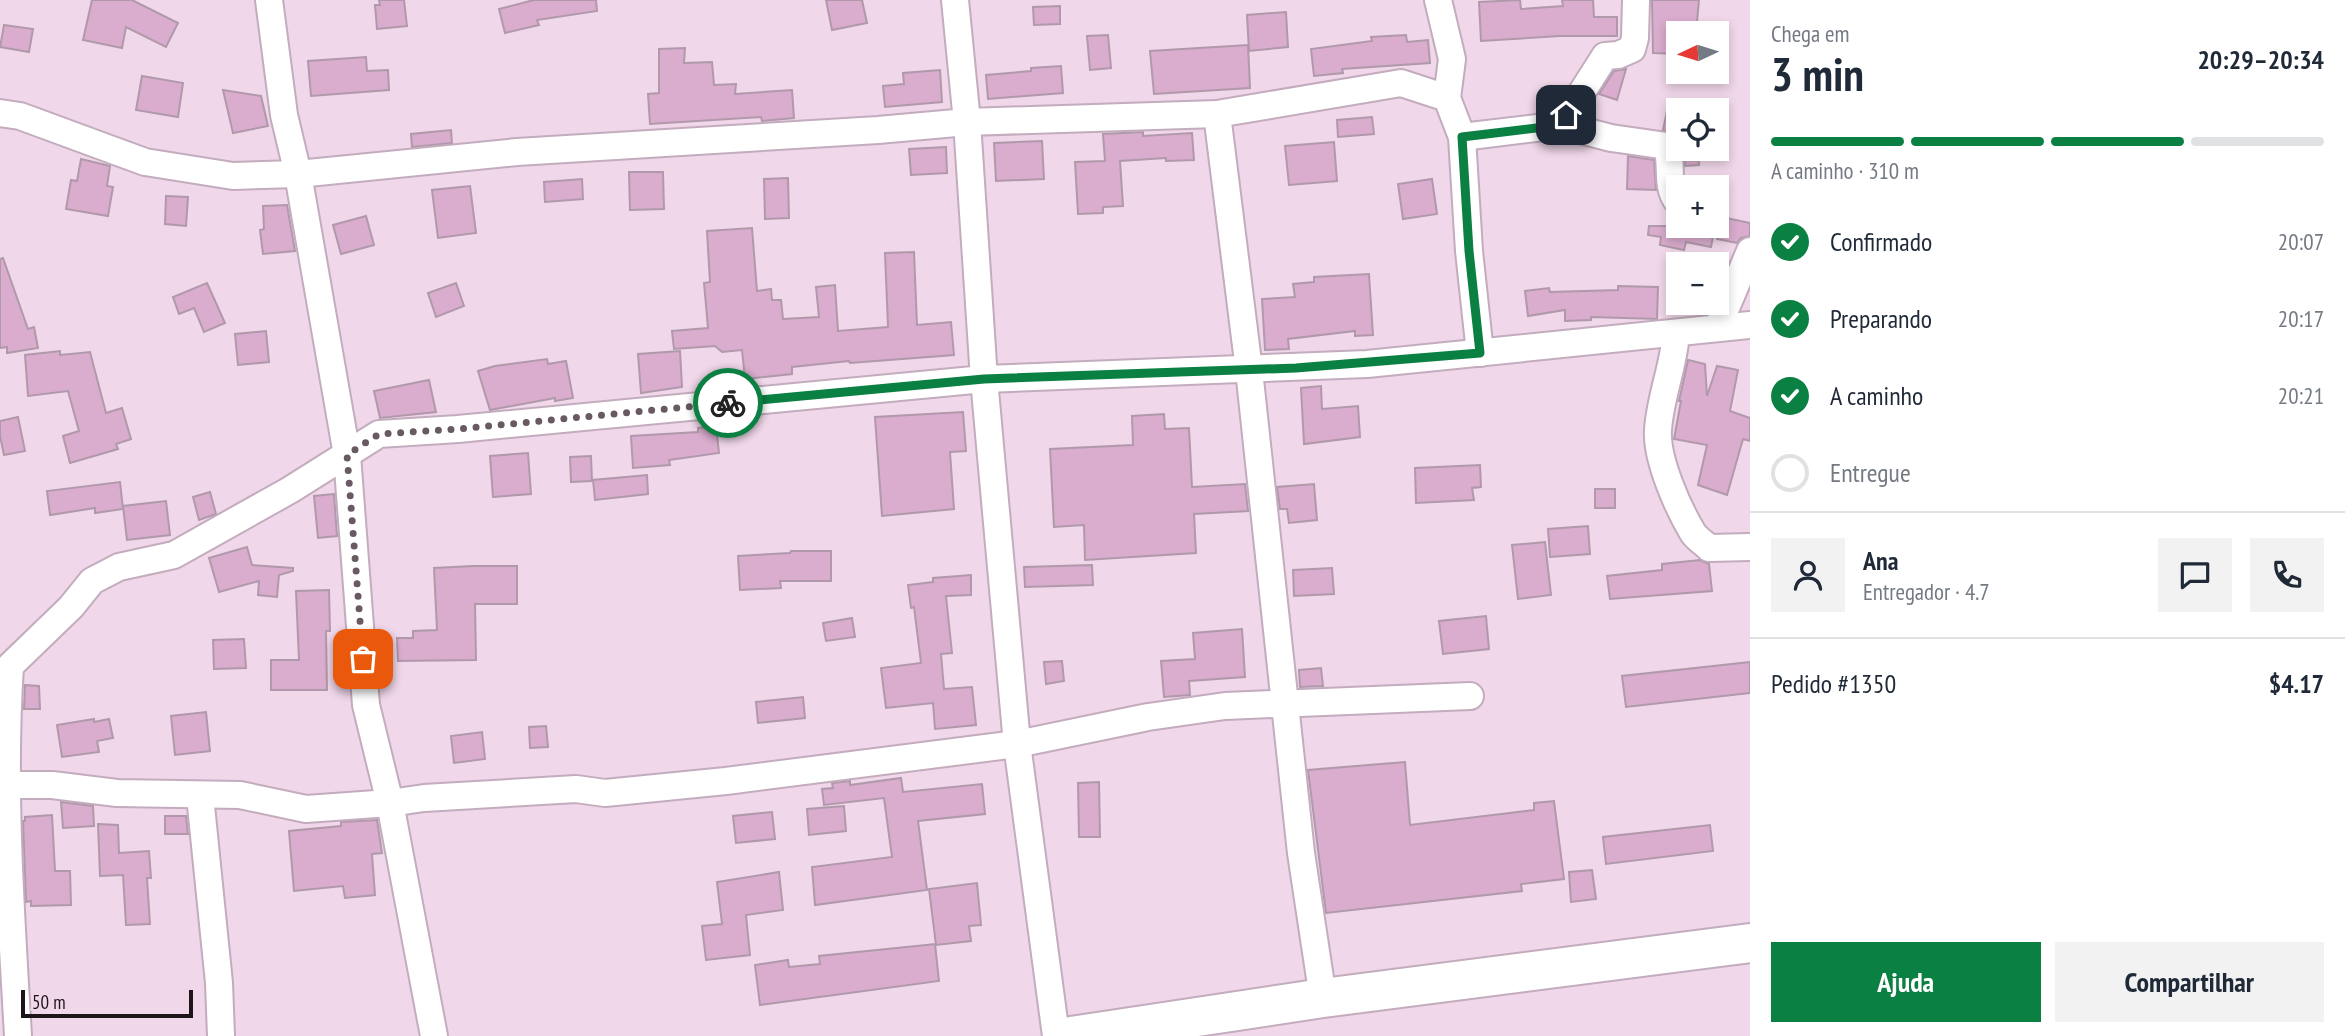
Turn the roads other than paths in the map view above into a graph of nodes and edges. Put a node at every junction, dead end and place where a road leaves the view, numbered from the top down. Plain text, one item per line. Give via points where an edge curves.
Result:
1 (269, 0) edge
2 (955, 0) edge
3 (1438, 0) edge
4 (1636, 0) edge
5 (1447, 98) junction
6 (0, 113) edge
7 (1217, 114) junction
8 (967, 122) junction
9 (1561, 125) junction
10 (1462, 137) junction
11 (298, 174) junction
12 (1671, 175) edge
13 (1750, 251) edge
14 (1750, 325) edge
15 (1718, 327) junction
16 (1676, 333) junction
17 (1480, 353) junction
18 (1249, 370) junction
19 (984, 379) junction
20 (347, 455) junction
21 (1750, 547) edge
22 (1470, 696) dead end
23 (1284, 705) junction
24 (1017, 744) junction
25 (4, 785) edge
26 (200, 796) junction
27 (390, 803) junction
28 (1750, 943) edge
29 (1323, 999) junction
30 (18, 1036) edge
31 (221, 1036) edge
32 (433, 1036) edge
33 (1056, 1036) edge
34 (1071, 1036) edge

1 - 11 street via 284,115
2 - 8 street
3 - 5 street via 1452,59
4 - 9 street via 1632,49 1605,57
5 - 7 street via 1401,83
5 - 10 street
6 - 11 street via 20,116 145,162 233,176
7 - 8 street
7 - 18 street
8 - 11 street via 517,152
8 - 19 street
9 - 10 street
9 - 12 street via 1667,146
10 - 17 street
11 - 20 street
13 - 15 street
14 - 15 street
15 - 16 street
16 - 17 street
16 - 21 street via 1657,432 1669,481 1694,535 1709,548
17 - 18 street
18 - 19 street
18 - 23 street
19 - 20 street via 379,434
19 - 24 street
20 - 25 street via 174,555 119,567 92,581 10,666
20 - 27 street via 366,705
22 - 23 street
23 - 24 street via 1225,706 1148,717
23 - 29 street
24 - 27 street via 657,789 605,793 576,789
24 - 33 street
25 - 26 street
25 - 30 street
26 - 27 street via 240,795 306,808
26 - 31 street
27 - 32 street
28 - 29 main road
29 - 34 main road

